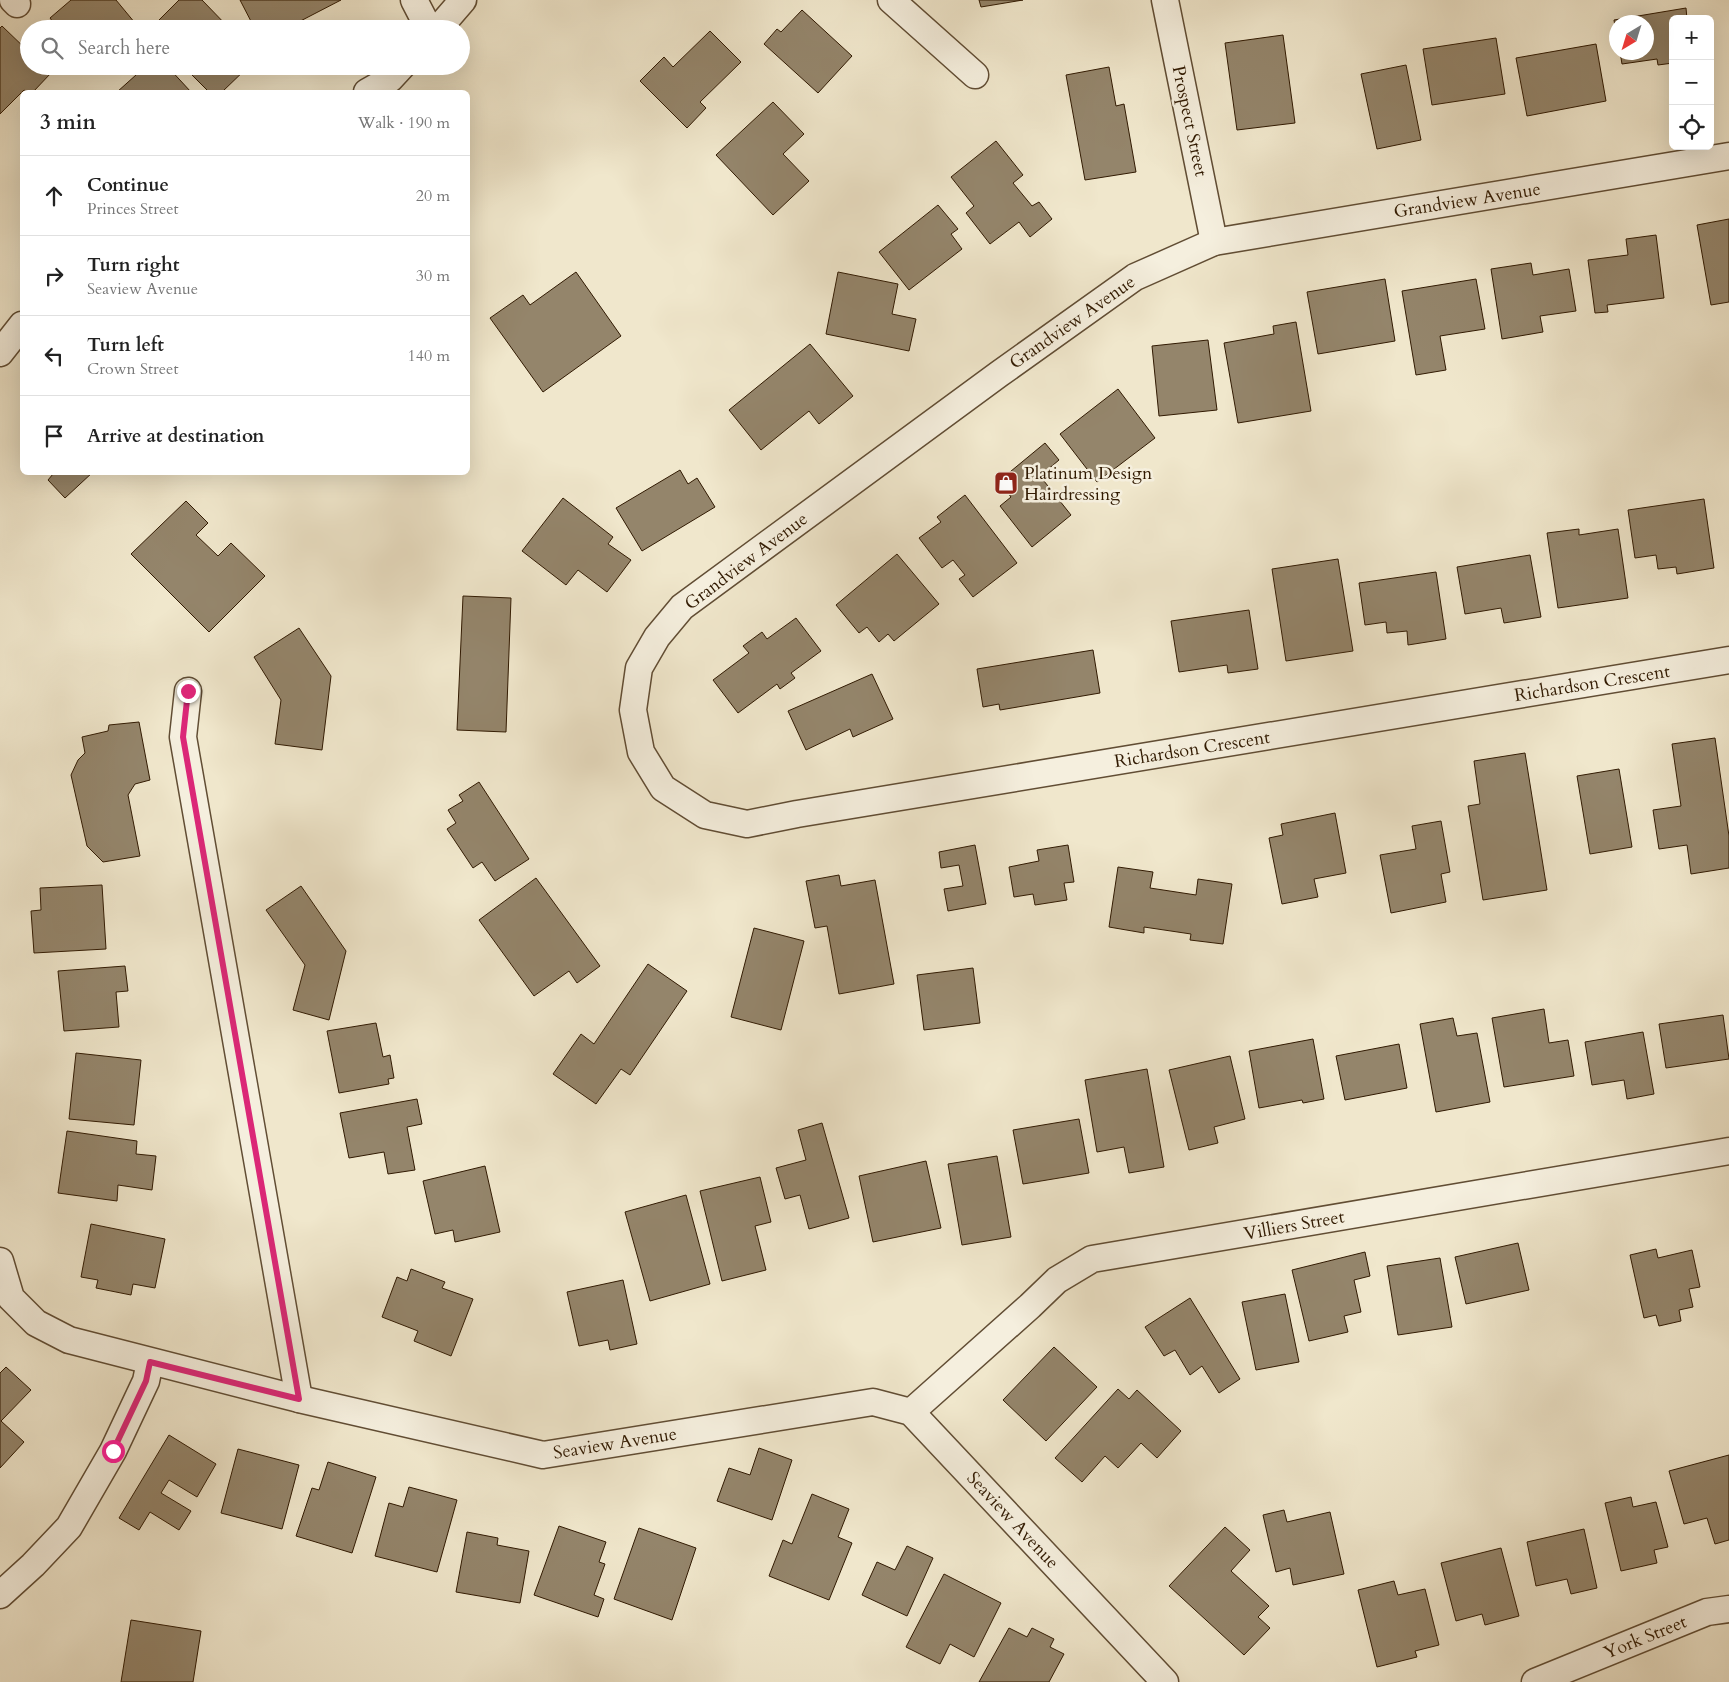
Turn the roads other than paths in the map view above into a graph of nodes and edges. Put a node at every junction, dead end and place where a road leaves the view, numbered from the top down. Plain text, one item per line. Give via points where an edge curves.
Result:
1 (414, 0) edge
2 (463, 0) edge
3 (891, 0) edge
4 (1165, 0) edge
5 (424, 20) edge
6 (446, 20) edge
7 (394, 75) edge
8 (974, 75) dead end
9 (371, 90) edge
10 (1729, 156) edge
11 (1214, 242) junction
12 (20, 328) edge
13 (0, 353) edge
14 (1729, 660) edge
15 (188, 691) dead end
16 (663, 788) joint
17 (1729, 1151) edge
18 (0, 1261) edge
19 (150, 1362) junction
20 (299, 1399) junction
21 (911, 1412) junction
22 (0, 1595) edge
23 (1729, 1608) edge
24 (1165, 1682) edge
25 (1535, 1682) edge

1 - 5 street
2 - 6 street
3 - 8 street
4 - 11 street, Prospect Street
7 - 9 street
10 - 11 street, Grandview Avenue
11 - 16 street, Grandview Avenue via 1135,277 682,607 657,637 638,668 633,710 641,752
12 - 13 street
14 - 16 street, Richardson Crescent via 747,824 705,815
15 - 20 street via 183,737
17 - 21 street, Villiers Street via 1092,1260 1057,1280
18 - 19 street, Seaview Avenue via 11,1298 36,1323 69,1340
19 - 20 street, Seaview Avenue
19 - 22 street via 146,1381 113,1451 69,1527
20 - 21 street, Seaview Avenue via 543,1455 873,1402
21 - 24 street, Seaview Avenue
23 - 25 street, York Street via 1707,1612

